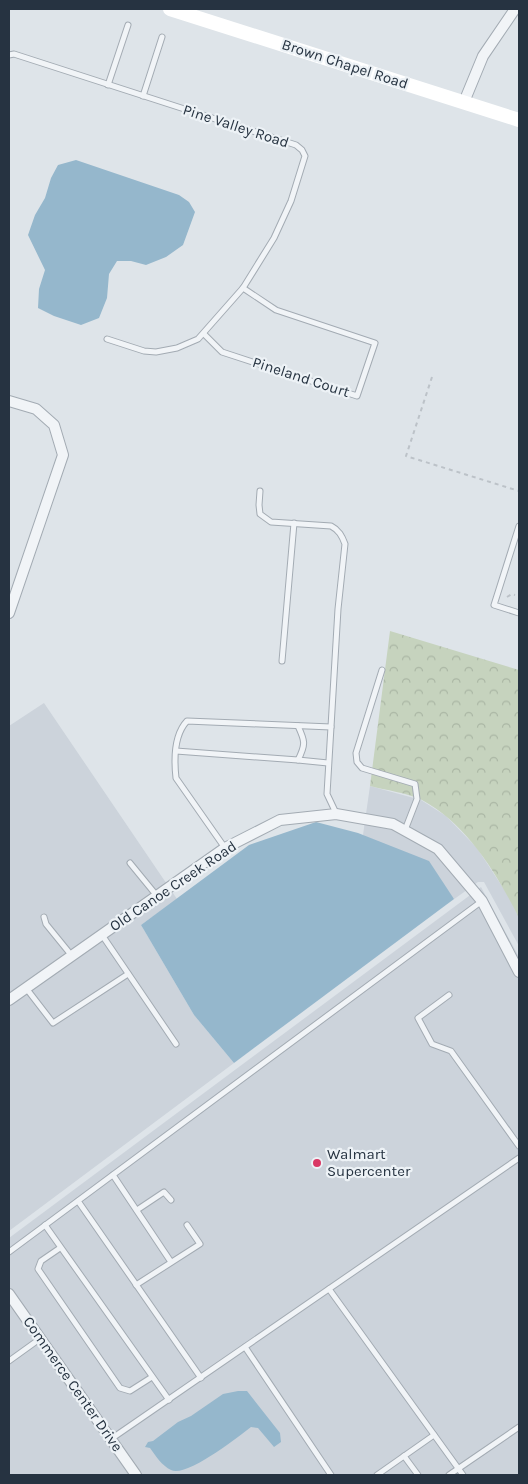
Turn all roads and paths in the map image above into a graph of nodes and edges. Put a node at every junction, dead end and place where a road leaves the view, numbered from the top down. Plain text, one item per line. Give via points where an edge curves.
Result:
1 (170, 9) edge
2 (501, 9) edge
3 (513, 12) edge
4 (128, 25) dead end
5 (162, 37) dead end
6 (9, 56) edge
7 (108, 85) junction
8 (143, 96) junction
9 (464, 102) junction
10 (519, 120) edge
11 (243, 288) junction
12 (204, 334) junction
13 (107, 339) dead end
14 (432, 377) dead end
15 (9, 401) edge
16 (260, 491) dead end
17 (519, 491) edge
18 (294, 523) junction
19 (519, 526) edge
20 (515, 595) dead end
21 (507, 597) dead end
22 (519, 613) edge
23 (9, 614) edge
24 (282, 662) dead end
25 (382, 670) dead end
26 (298, 726) junction
27 (331, 727) junction
28 (176, 751) junction
29 (298, 760) junction
30 (328, 763) junction
31 (336, 814) junction
32 (404, 831) junction
33 (224, 848) junction
34 (130, 863) dead end
35 (157, 896) junction
36 (482, 901) junction
37 (44, 917) dead end
38 (101, 935) junction
39 (72, 956) junction
40 (519, 972) edge
41 (128, 974) junction
42 (26, 988) junction
43 (449, 995) dead end
44 (9, 1000) edge
45 (176, 1044) dead end
46 (519, 1146) edge
47 (519, 1158) edge
48 (113, 1175) junction
49 (171, 1200) dead end
50 (78, 1201) junction
51 (137, 1210) junction
52 (45, 1225) junction
53 (187, 1225) dead end
54 (60, 1248) junction
55 (9, 1252) edge
56 (171, 1262) junction
57 (136, 1285) junction
58 (329, 1289) junction
59 (9, 1294) edge
60 (41, 1338) junction
61 (245, 1347) junction
62 (9, 1361) edge
63 (152, 1377) junction
64 (201, 1378) junction
65 (169, 1400) junction
66 (519, 1427) edge
67 (434, 1435) junction
68 (111, 1439) junction
69 (404, 1456) junction
70 (458, 1470) junction
71 (136, 1475) edge
72 (331, 1475) edge
73 (377, 1475) edge
74 (418, 1475) edge
75 (449, 1475) edge
76 (463, 1475) edge

1 - 9 street, Brown Chapel Road
2 - 3 street
3 - 9 street via 483,56
4 - 7 lane
5 - 8 lane
6 - 7 lane, Pine Valley Road via 14,54
7 - 8 lane, Pine Valley Road
8 - 11 lane, Pine Valley Road via 296,145 302,150 305,156 291,201 274,238
9 - 10 street, Brown Chapel Road
11 - 12 lane, Pine Valley Road
11 - 12 lane, Pineland Court via 276,310 374,343 357,396 222,352
12 - 13 lane, Pine Valley Road via 177,348 156,352
14 - 17 path via 406,456
15 - 23 street via 36,410 54,425 63,455
16 - 18 lane via 260,514 271,522
18 - 24 lane
18 - 27 lane via 331,526 342,536 345,544
19 - 22 lane via 494,605
20 - 21 path
25 - 32 lane via 356,753 362,768 415,784 417,799
26 - 27 lane
26 - 28 lane via 187,721 180,728
26 - 29 lane via 305,740
27 - 30 lane
28 - 29 lane
28 - 33 lane via 176,778
29 - 30 lane
30 - 31 lane via 327,794
31 - 32 street, Old Canoe Creek Road via 393,824
31 - 33 street, Old Canoe Creek Road via 280,820
32 - 36 street, Old Canoe Creek Road via 438,850
33 - 35 street, Old Canoe Creek Road
34 - 35 lane
35 - 38 street, Old Canoe Creek Road
36 - 40 street, Old Canoe Creek Road
36 - 48 lane
37 - 39 lane
38 - 39 street, Old Canoe Creek Road
38 - 41 lane
39 - 42 street, Old Canoe Creek Road
41 - 42 lane via 52,1023
41 - 45 lane
42 - 44 street, Old Canoe Creek Road
43 - 46 lane via 418,1018 432,1044 451,1051
47 - 58 lane
48 - 50 lane
48 - 51 lane
49 - 51 lane via 164,1192
50 - 52 lane
50 - 57 lane
51 - 56 lane
52 - 54 lane
52 - 55 lane
53 - 56 lane via 200,1244
54 - 63 lane
54 - 63 lane via 41,1261 38,1269 120,1388 130,1391
56 - 57 lane
57 - 64 lane
58 - 61 lane
58 - 67 lane
59 - 60 street, Commerce Center Drive
60 - 62 lane
60 - 68 street, Commerce Center Drive
61 - 64 lane
61 - 72 lane
63 - 65 lane
64 - 65 lane
65 - 68 lane
66 - 70 lane
67 - 69 lane
67 - 70 lane
68 - 71 street, Commerce Center Drive
69 - 73 lane
69 - 74 lane
70 - 75 lane
70 - 76 lane

